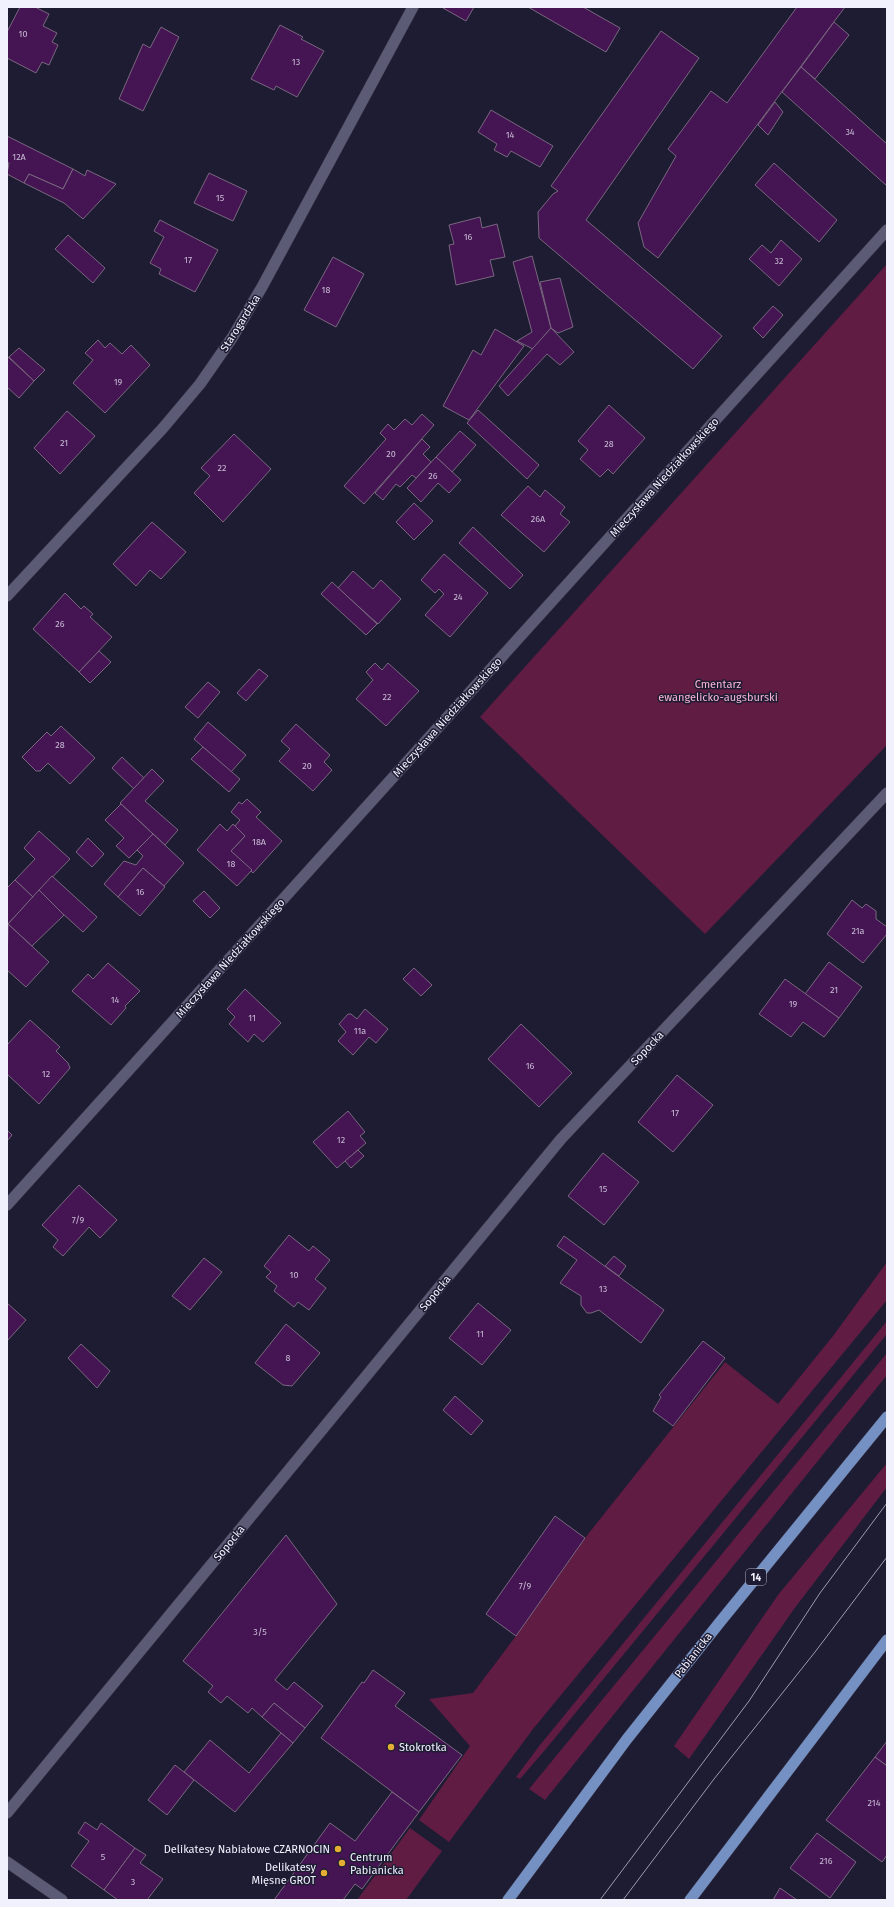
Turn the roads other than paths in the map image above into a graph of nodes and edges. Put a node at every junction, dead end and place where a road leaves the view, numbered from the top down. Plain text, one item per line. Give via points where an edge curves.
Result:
1 (413, 7) edge
2 (887, 230) edge
3 (7, 596) edge
4 (887, 793) edge
5 (7, 1205) edge
6 (887, 1417) edge
7 (887, 1640) edge
8 (7, 1814) edge
9 (7, 1862) edge
10 (62, 1900) edge
11 (508, 1900) edge
12 (690, 1900) edge

1 - 3 street, Starogardzka via 262,288 232,338 200,384 163,428
2 - 5 street, Mieczysława Niedziałkowskiego
4 - 8 street, Sopocka via 562,1140
6 - 11 main road, Pabianicka / 14 via 627,1739
7 - 12 main road
9 - 10 street

